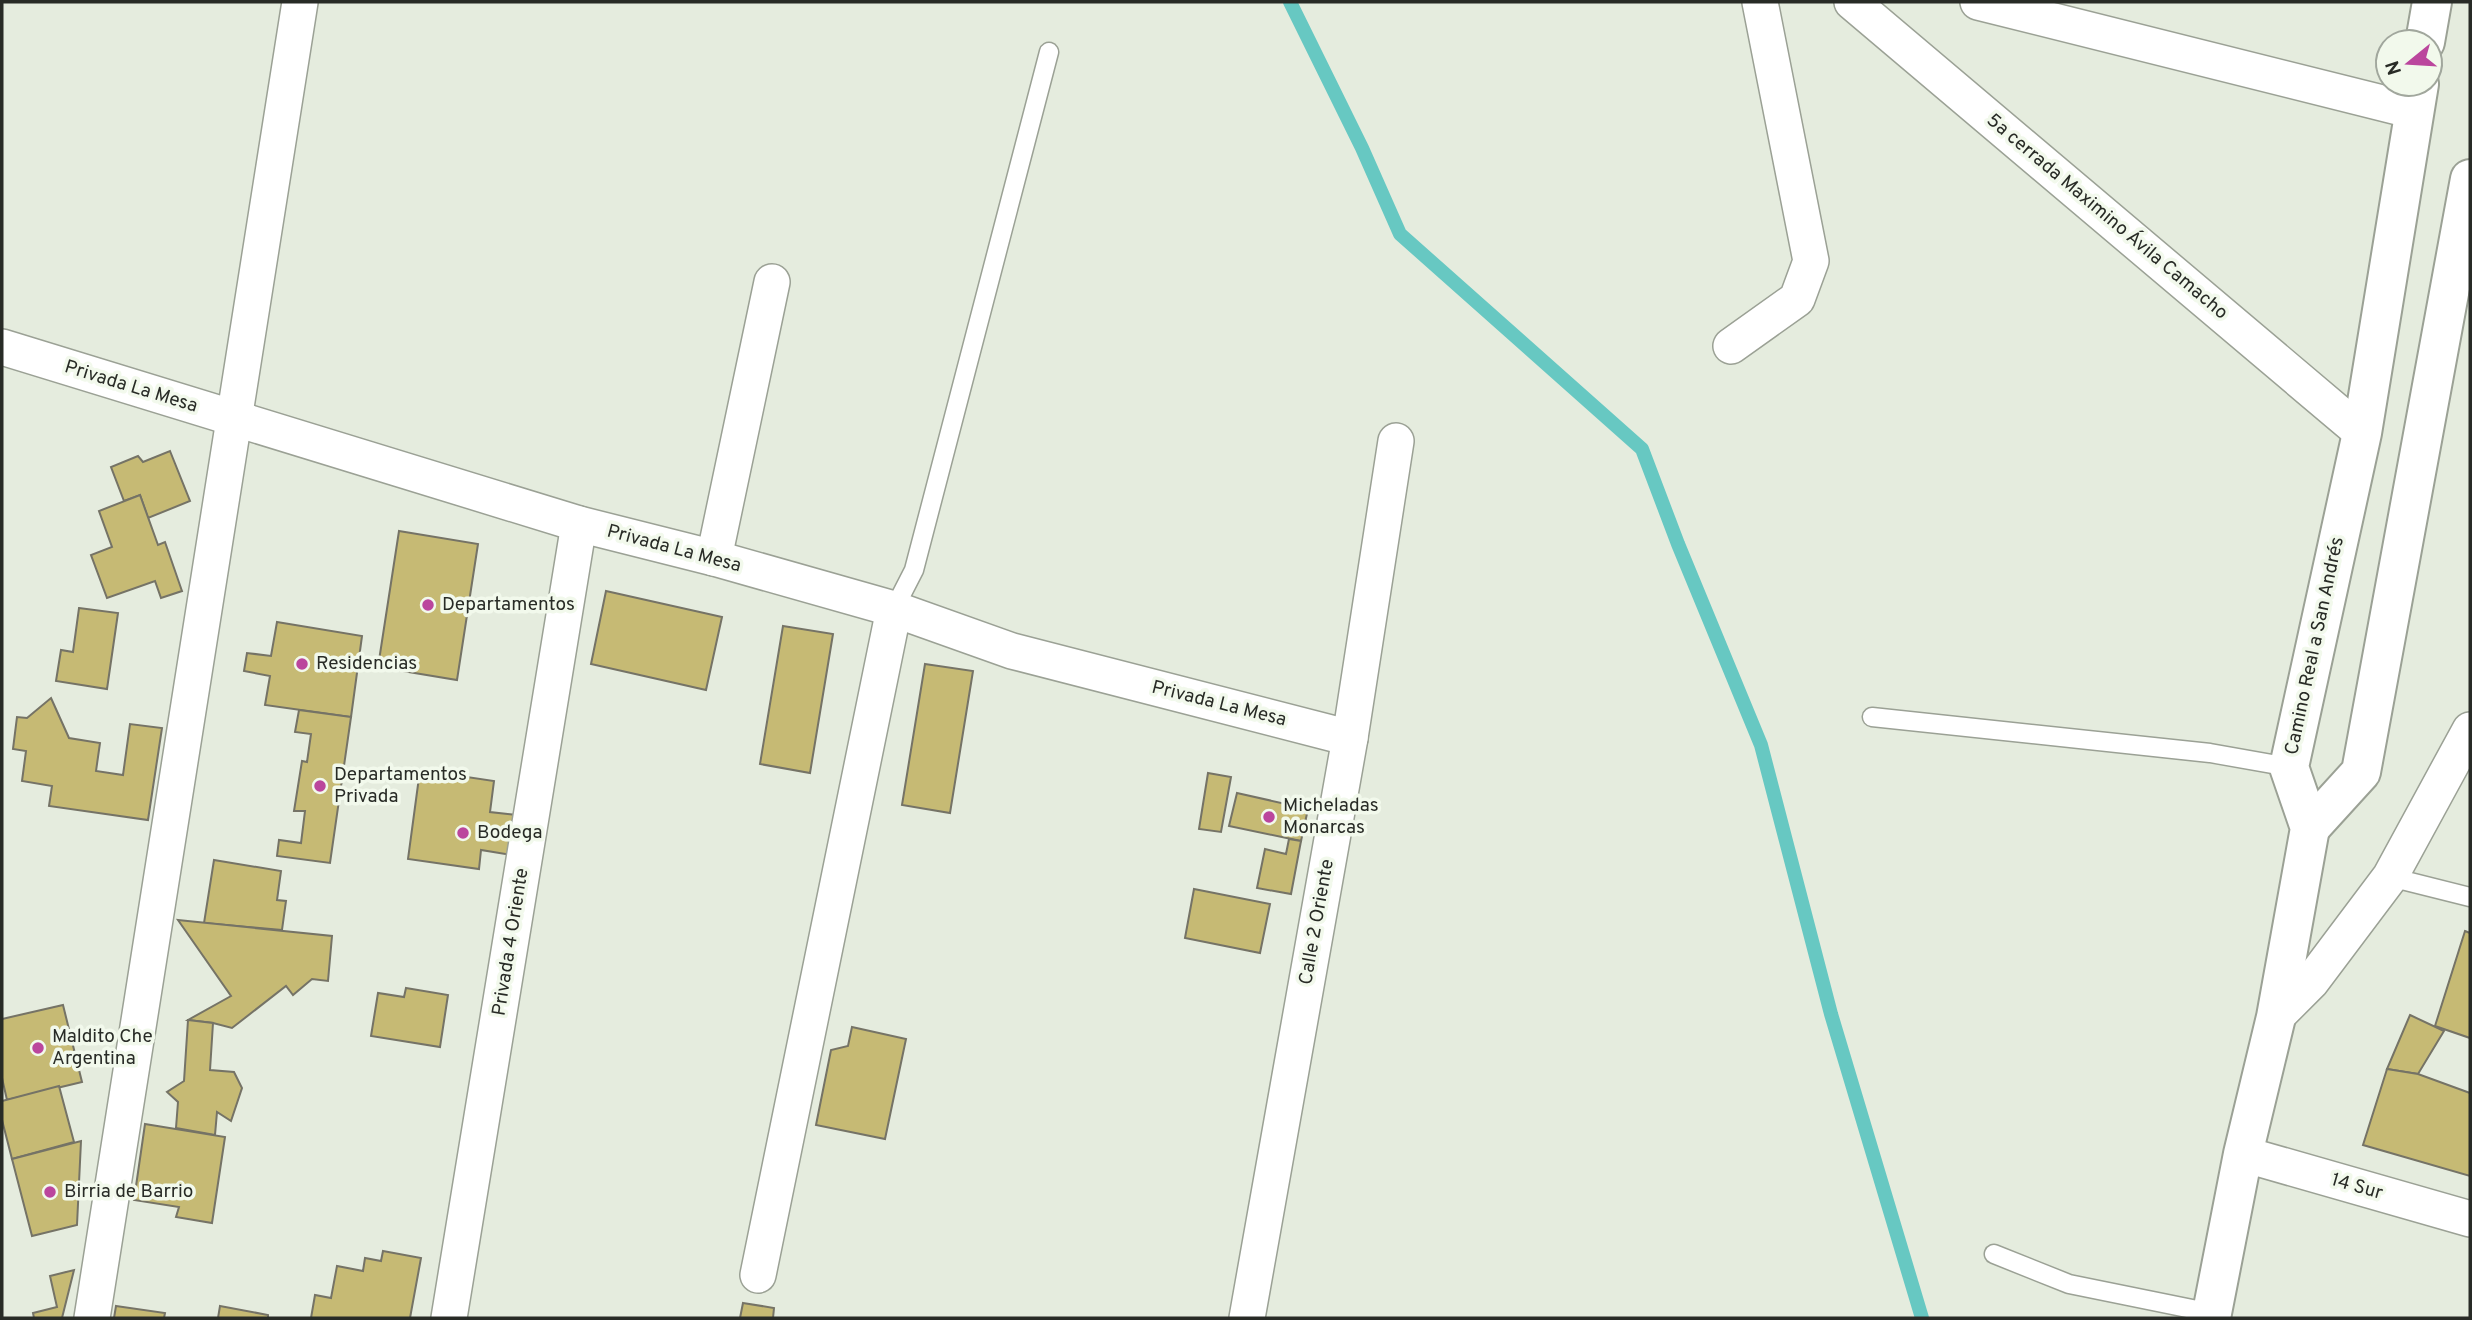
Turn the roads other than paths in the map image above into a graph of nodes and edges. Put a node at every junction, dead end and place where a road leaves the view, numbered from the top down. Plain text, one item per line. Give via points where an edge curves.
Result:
1 (300, 2) edge
2 (1760, 2) edge
3 (1852, 2) edge
4 (1978, 2) edge
5 (2432, 2) edge
6 (2427, 28) edge
7 (1049, 52) dead end
8 (2374, 89) edge
9 (2416, 98) edge
10 (2470, 179) edge
11 (772, 282) dead end
12 (1731, 346) dead end
13 (2, 347) edge
14 (234, 418) junction
15 (2362, 433) junction
16 (1396, 441) dead end
17 (579, 524) junction
18 (714, 558) junction
19 (894, 609) junction
20 (1872, 717) dead end
21 (2470, 730) edge
22 (1350, 738) junction
23 (2289, 767) junction
24 (2310, 828) junction
25 (2390, 877) junction
26 (2470, 897) edge
27 (2276, 1017) junction
28 (2243, 1154) junction
29 (2470, 1220) edge
30 (1994, 1254) dead end
31 (758, 1275) dead end
32 (2211, 1316) edge
33 (92, 1318) edge
34 (449, 1318) edge
35 (1247, 1318) edge

1 - 14 street
2 - 12 street via 1811,261 1797,299
3 - 15 street, 5a cerrada Maximino Ávila Camacho
4 - 8 street
5 - 6 main road
7 - 19 lane via 914,570
9 - 15 main road, Camino Real a San Andrés
10 - 24 main road via 2361,772
11 - 18 street
13 - 14 street, Privada La Mesa
14 - 17 street, Privada La Mesa
14 - 33 street
15 - 23 main road, Camino Real a San Andrés
16 - 22 street, Calle 2 Oriente
17 - 18 street, Privada La Mesa
17 - 34 street, Privada 4 Oriente
18 - 19 street, Privada La Mesa
19 - 22 street, Privada La Mesa via 1012,651
19 - 31 street
20 - 23 lane via 2210,753
21 - 25 street
22 - 35 street, Calle 2 Oriente
23 - 24 main road, Camino Real a San Andrés
24 - 27 main road
25 - 26 lane
25 - 27 street via 2311,982
27 - 28 main road
28 - 29 street, 14 Sur
28 - 32 main road
30 - 32 lane via 2069,1284

